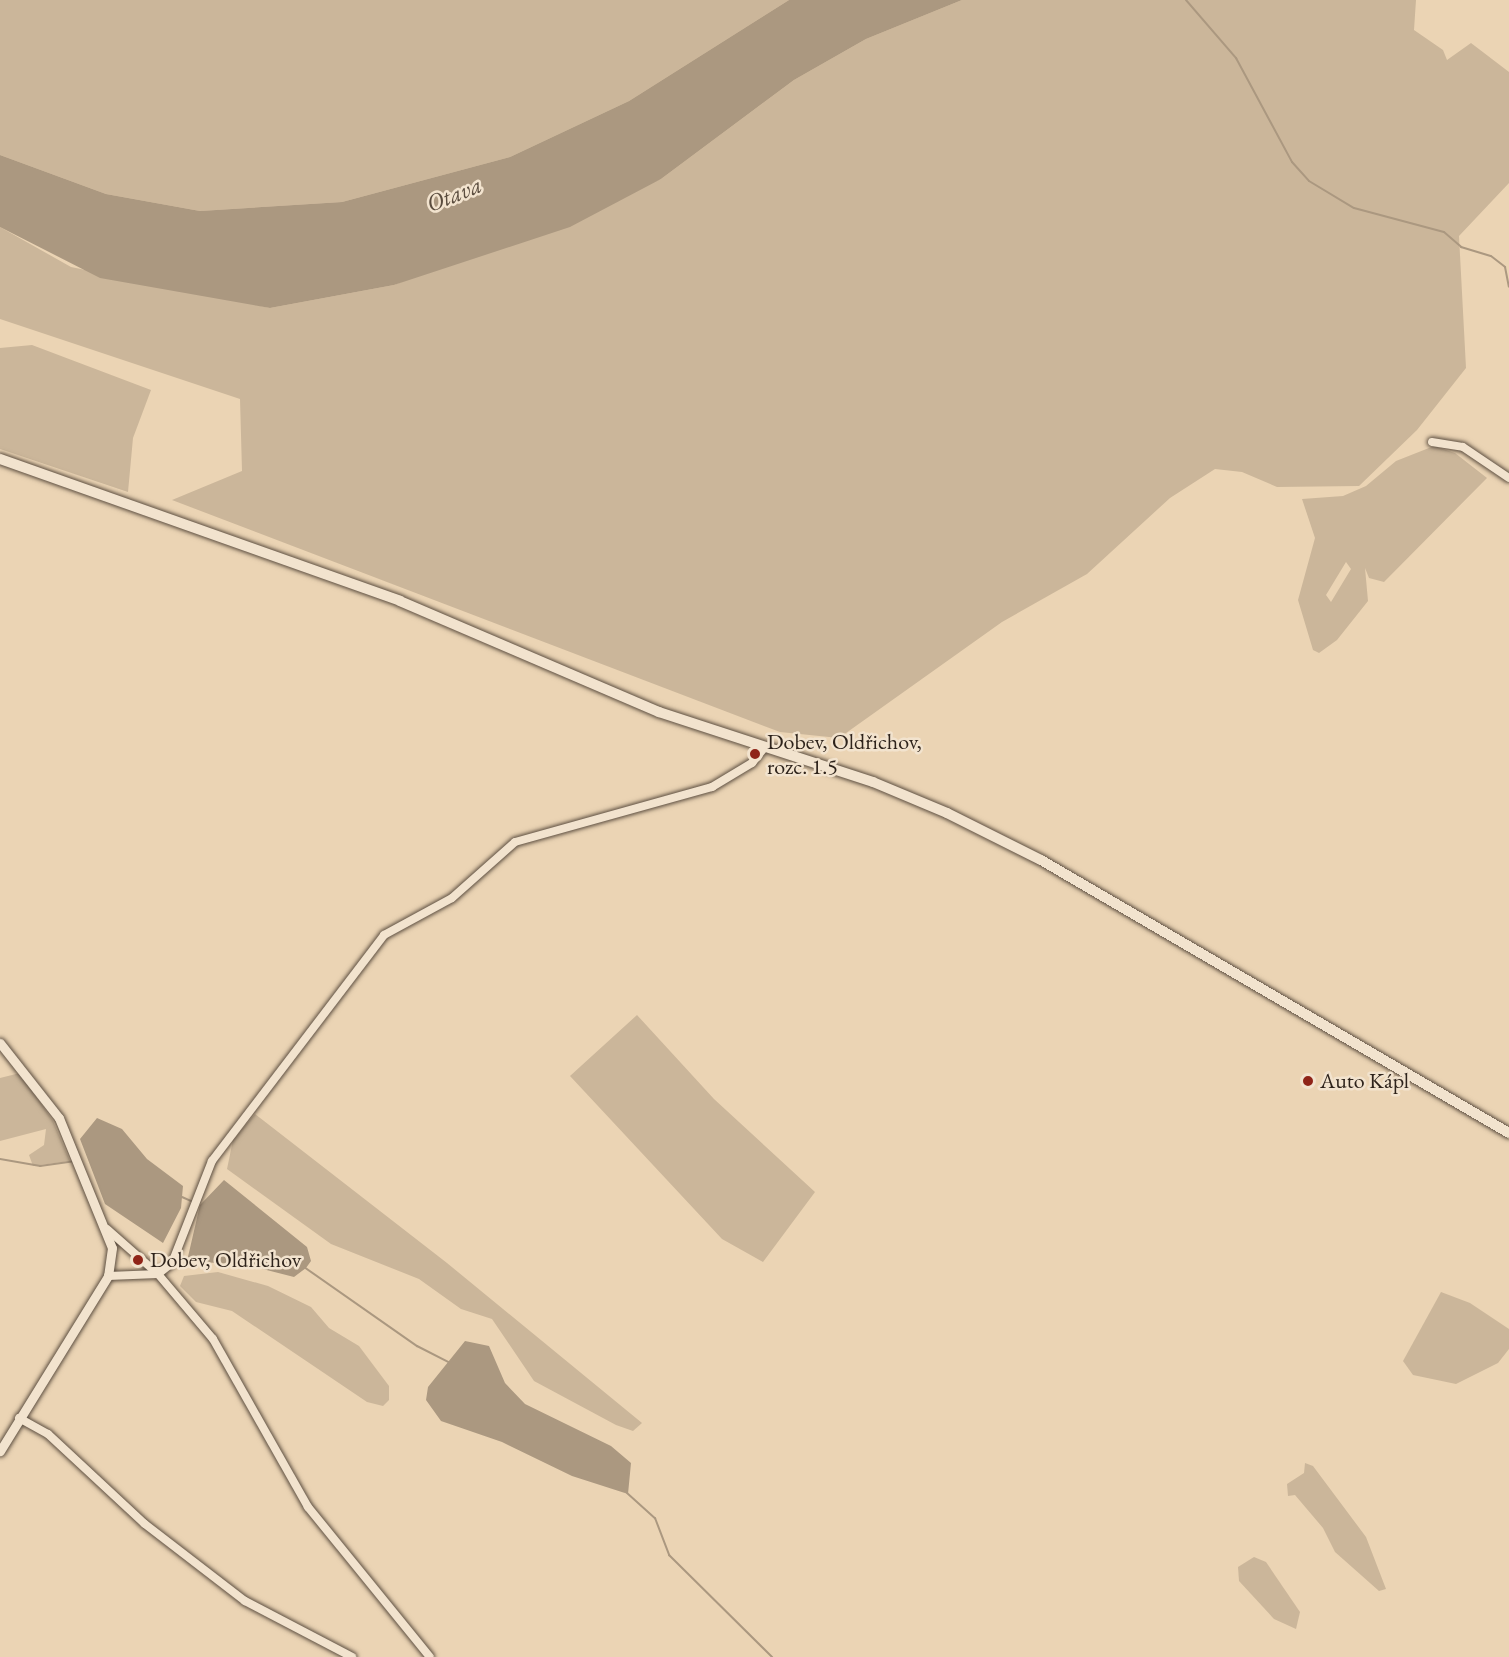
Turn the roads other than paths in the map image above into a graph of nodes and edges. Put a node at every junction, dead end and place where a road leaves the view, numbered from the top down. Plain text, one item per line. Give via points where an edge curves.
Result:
1 (1432, 442) dead end
2 (0, 459) edge
3 (1509, 478) edge
4 (764, 748) junction
5 (0, 1043) edge
6 (1509, 1132) edge
7 (107, 1228) junction
8 (158, 1274) junction
9 (108, 1276) junction
10 (19, 1418) junction
11 (0, 1451) edge
12 (352, 1657) edge
13 (430, 1657) edge

1 - 3 street via 1463,447
2 - 4 main road via 400,601 659,712
4 - 6 main road via 873,782 1041,860
4 - 8 street via 752,763 712,787 515,842 452,898 384,935 212,1161 182,1246
5 - 7 street via 59,1118
7 - 8 street
7 - 9 street via 112,1248
8 - 9 street
8 - 13 street via 213,1339 308,1507
9 - 10 street
10 - 11 street
10 - 12 street via 48,1434 145,1524 245,1601

